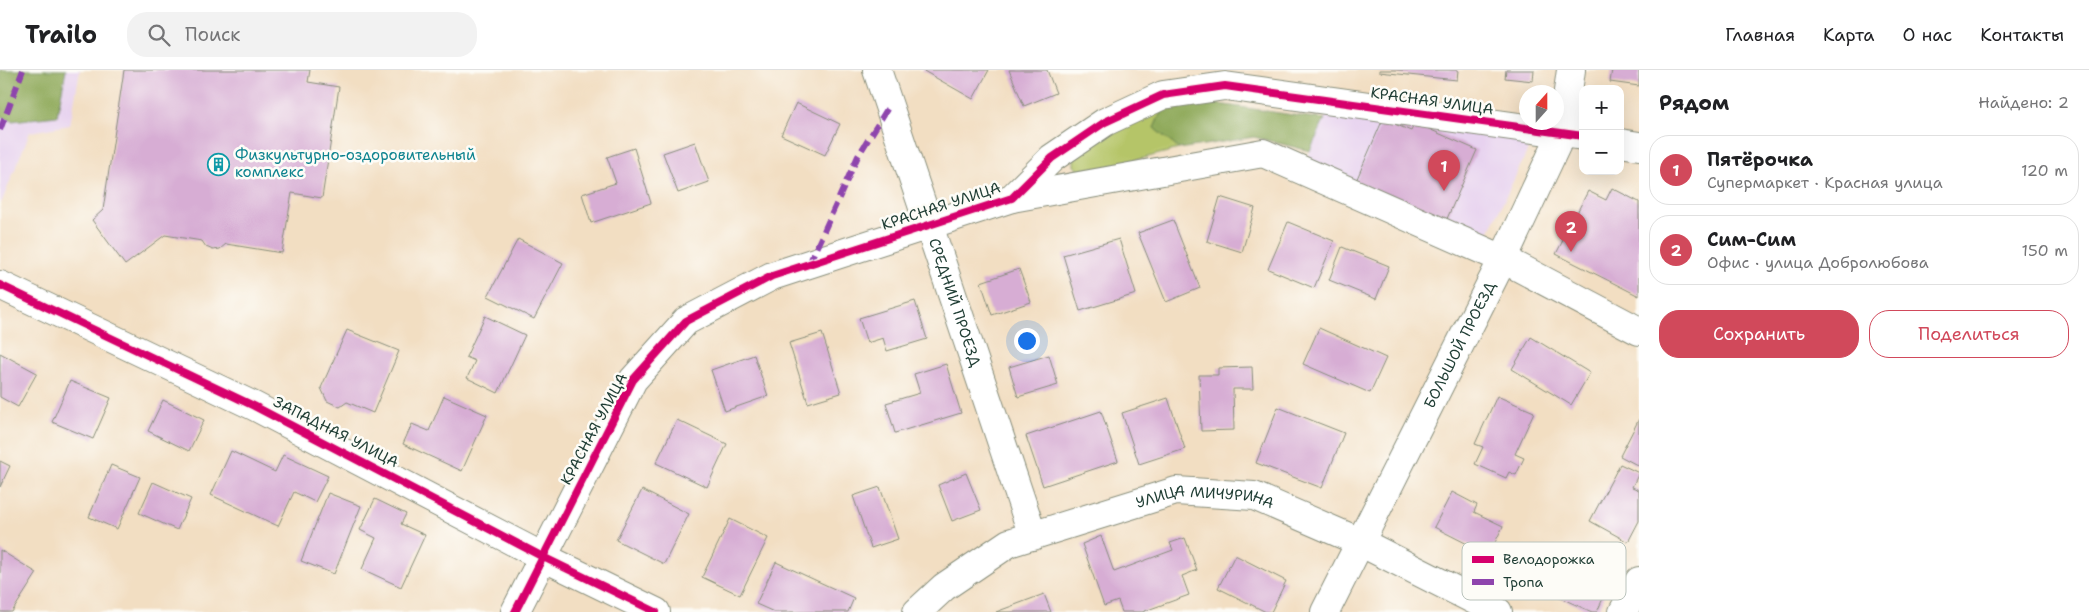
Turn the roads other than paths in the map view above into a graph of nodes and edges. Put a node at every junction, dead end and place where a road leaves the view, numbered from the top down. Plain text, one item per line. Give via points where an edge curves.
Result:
1 (877, 70) edge
2 (1571, 70) edge
3 (1572, 135) edge
4 (1624, 144) edge
5 (1639, 146) edge
6 (1012, 198) junction
7 (929, 224) junction
8 (1503, 259) junction
9 (0, 286) edge
10 (1639, 331) edge
11 (1033, 536) junction
12 (1360, 542) junction
13 (543, 557) junction
14 (1639, 581) edge
15 (1462, 594) edge
16 (1474, 600) edge
17 (514, 612) edge
18 (656, 612) edge
19 (917, 612) edge
20 (1325, 612) edge
21 (1498, 612) edge
22 (1623, 612) edge

1 - 7 street, СРЕДНИЙ ПРОЕЗД
2 - 3 street, БОЛЬШОЙ ПРОЕЗД
3 - 6 street, КРАСНАЯ УЛИЦА via 1225,86 1163,95 1105,122 1052,158
3 - 8 street, БОЛЬШОЙ ПРОЕЗД
4 - 5 street
6 - 7 street, КРАСНАЯ УЛИЦА
6 - 8 street, КРАСНАЯ УЛИЦА via 1263,153
7 - 11 street, СРЕДНИЙ ПРОЕЗД
7 - 13 street, КРАСНАЯ УЛИЦА via 772,276 686,321 634,380
8 - 10 street, КРАСНАЯ УЛИЦА
8 - 12 street, БОЛЬШОЙ ПРОЕЗД
9 - 13 street, ЗАПАДНАЯ УЛИЦА via 254,406
11 - 12 street, УЛИЦА МИЧУРИНА via 1176,491 1254,496
11 - 19 street, УЛИЦА МИЧУРИНА via 1009,543 944,587
12 - 15 street, УЛИЦА МИЧУРИНА
12 - 20 street, БОЛЬШОЙ ПРОЕЗД
13 - 17 street, КРАСНАЯ УЛИЦА
13 - 18 street, ЗАПАДНАЯ УЛИЦА
14 - 22 street
16 - 21 street, УЛИЦА МИЧУРИНА

